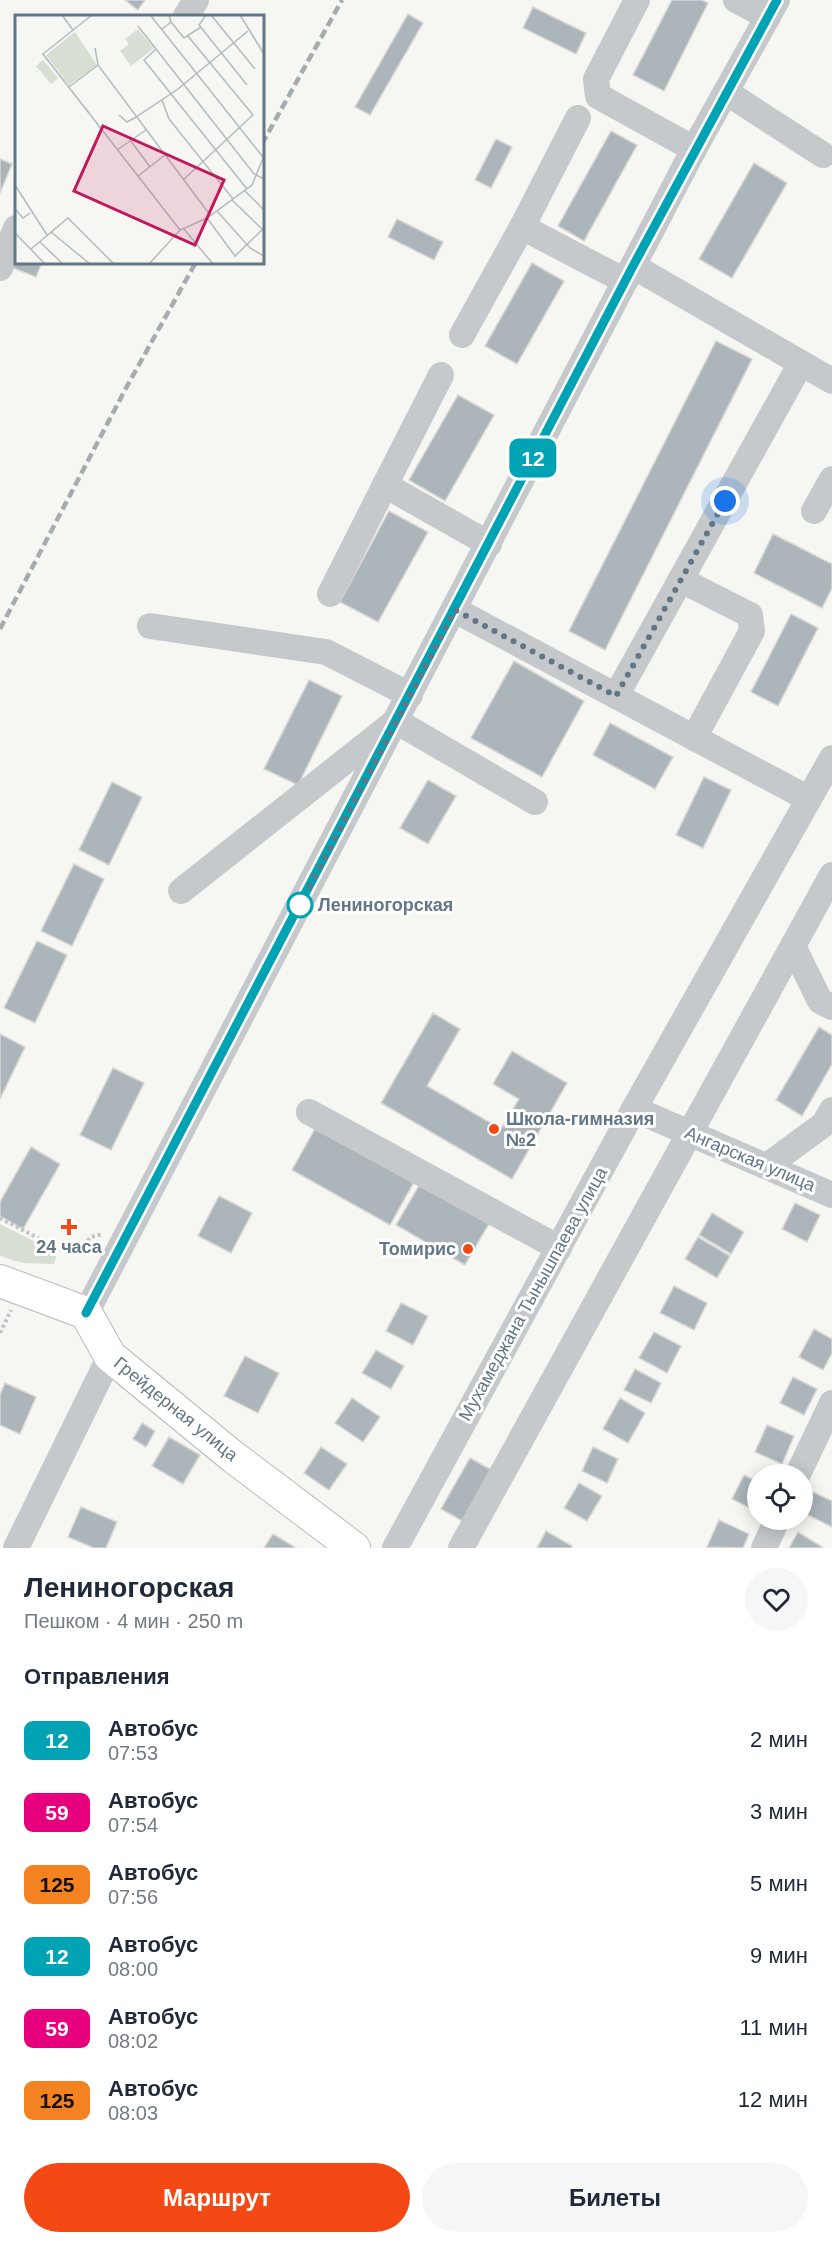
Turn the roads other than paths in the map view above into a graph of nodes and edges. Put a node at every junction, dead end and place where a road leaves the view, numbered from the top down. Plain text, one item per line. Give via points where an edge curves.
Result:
1 (196, 0) edge
2 (637, 0) edge
3 (736, 0) edge
4 (772, 8) edge
5 (187, 15) edge
6 (726, 93) junction
7 (578, 118) dead end
8 (694, 149) junction
9 (823, 155) dead end
10 (522, 227) junction
11 (15, 230) edge
12 (0, 268) edge
13 (629, 274) junction
14 (462, 335) dead end
15 (801, 363) junction
16 (441, 375) dead end
17 (832, 381) edge
18 (832, 479) edge
19 (385, 485) junction
20 (814, 511) dead end
21 (489, 544) junction
22 (681, 580) junction
23 (330, 594) dead end
24 (455, 610) junction
25 (150, 626) dead end
26 (410, 695) junction
27 (616, 696) junction
28 (396, 721) junction
29 (694, 738) junction
30 (832, 758) edge
31 (809, 799) junction
32 (535, 802) dead end
33 (830, 884) edge
34 (181, 891) dead end
35 (793, 946) junction
36 (832, 1007) edge
37 (634, 1109) junction
38 (832, 1110) edge
39 (309, 1112) dead end
40 (690, 1133) junction
41 (767, 1166) junction
42 (832, 1195) edge
43 (559, 1248) junction
44 (0, 1281) edge
45 (86, 1313) junction
46 (110, 1356) junction
47 (832, 1403) edge
48 (803, 1464) edge
49 (772, 1530) edge
50 (344, 1545) edge
51 (16, 1548) edge
52 (395, 1548) edge
53 (461, 1548) edge
54 (764, 1548) edge

1 - 5 street
2 - 8 street via 596,79 598,96
3 - 4 street
4 - 6 street
6 - 8 street
6 - 9 street
7 - 10 street
8 - 13 street
10 - 13 street
10 - 14 street
11 - 12 street
13 - 15 street
13 - 21 street
15 - 17 street
15 - 22 street
16 - 19 street
18 - 20 street
19 - 21 street
19 - 23 street
21 - 24 street
22 - 27 street
22 - 29 street via 750,615 752,632
24 - 26 street
24 - 27 street
25 - 26 street via 326,652
26 - 28 street
27 - 29 street
28 - 32 street
28 - 34 street
28 - 45 street
29 - 31 street
30 - 31 street, Мухамеджана Тынышпаева улица
31 - 37 street, Мухамеджана Тынышпаева улица
33 - 35 street
35 - 36 street via 820,1001
35 - 40 street
37 - 40 street, Ангарская улица
37 - 43 street, Мухамеджана Тынышпаева улица
38 - 41 street via 825,1124
39 - 43 street
40 - 41 street, Ангарская улица
40 - 53 street
41 - 42 street, Ангарская улица
43 - 52 street, Мухамеджана Тынышпаева улица
44 - 45 main road
45 - 46 main road, Грейдерная улица
46 - 50 main road, Грейдерная улица
46 - 51 street
47 - 48 street
49 - 54 street

